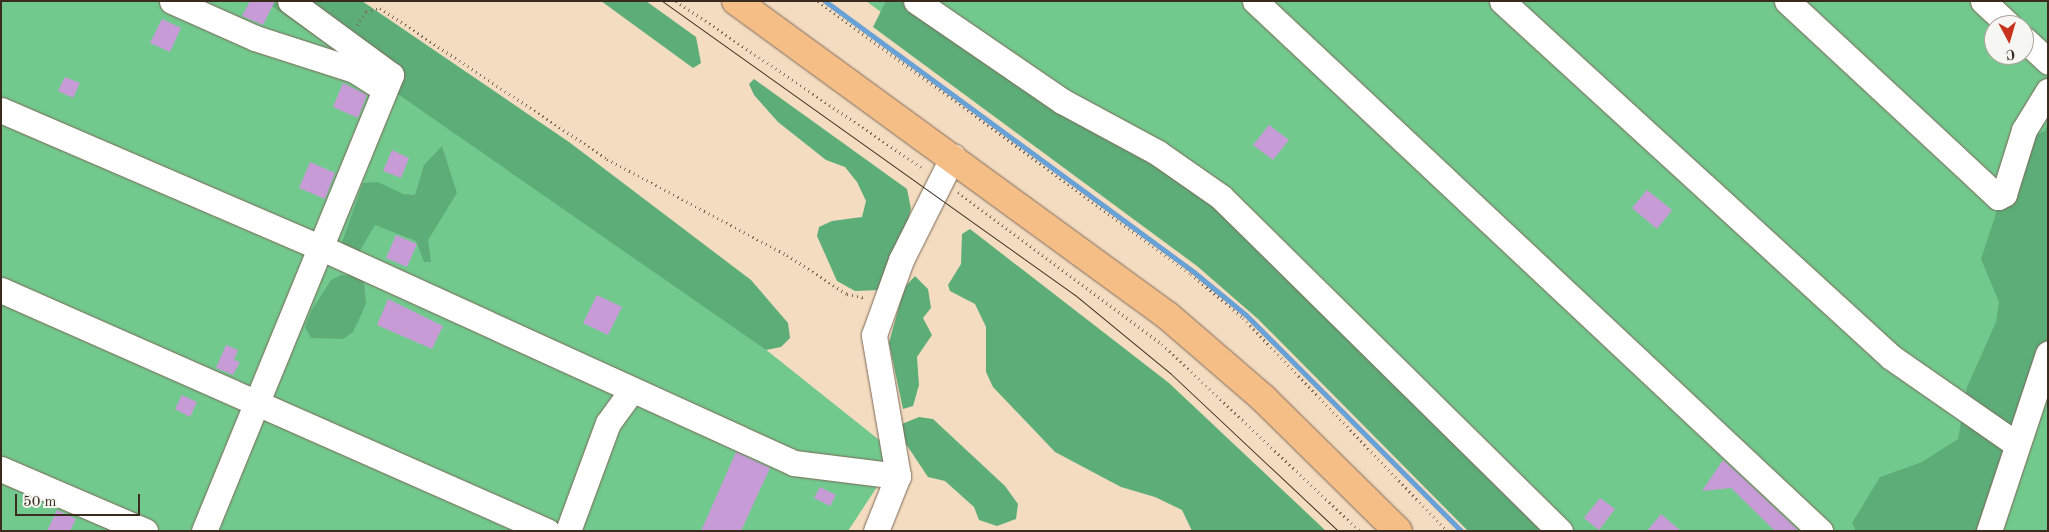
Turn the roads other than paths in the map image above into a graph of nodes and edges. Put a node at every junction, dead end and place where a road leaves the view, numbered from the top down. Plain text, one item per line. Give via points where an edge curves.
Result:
1 (172, 1) edge
2 (290, 1) edge
3 (736, 1) edge
4 (916, 1) edge
5 (1255, 1) edge
6 (1502, 1) edge
7 (1787, 1) edge
8 (1983, 1) edge
9 (1998, 15) edge
10 (2034, 48) edge
11 (2048, 61) edge
12 (385, 89) junction
13 (2048, 91) edge
14 (1, 110) edge
15 (947, 168) junction
16 (322, 248) junction
17 (1, 290) edge
18 (2048, 354) edge
19 (632, 390) junction
20 (259, 402) junction
21 (2016, 444) junction
22 (1, 469) edge
23 (898, 476) junction
24 (145, 531) edge
25 (204, 531) edge
26 (547, 531) edge
27 (568, 531) edge
28 (876, 531) edge
29 (1398, 531) edge
30 (1560, 531) edge
31 (1820, 531) edge
32 (1989, 531) edge

1 - 12 lane via 273,45 354,70
2 - 12 lane via 391,74
3 - 15 main road
4 - 30 lane via 1062,101 1158,153 1222,198
5 - 31 lane
6 - 21 lane via 1891,357
7 - 13 lane via 1994,196 2004,194 2024,130
8 - 9 lane
10 - 11 lane
12 - 16 lane
14 - 16 lane
15 - 23 lane via 874,335
15 - 29 main road via 1168,316 1264,399
16 - 19 lane
16 - 20 lane
17 - 20 lane
18 - 21 lane
19 - 23 lane via 794,463
19 - 27 lane via 608,423
20 - 25 lane
20 - 26 lane
21 - 32 lane
22 - 24 lane
23 - 28 lane

